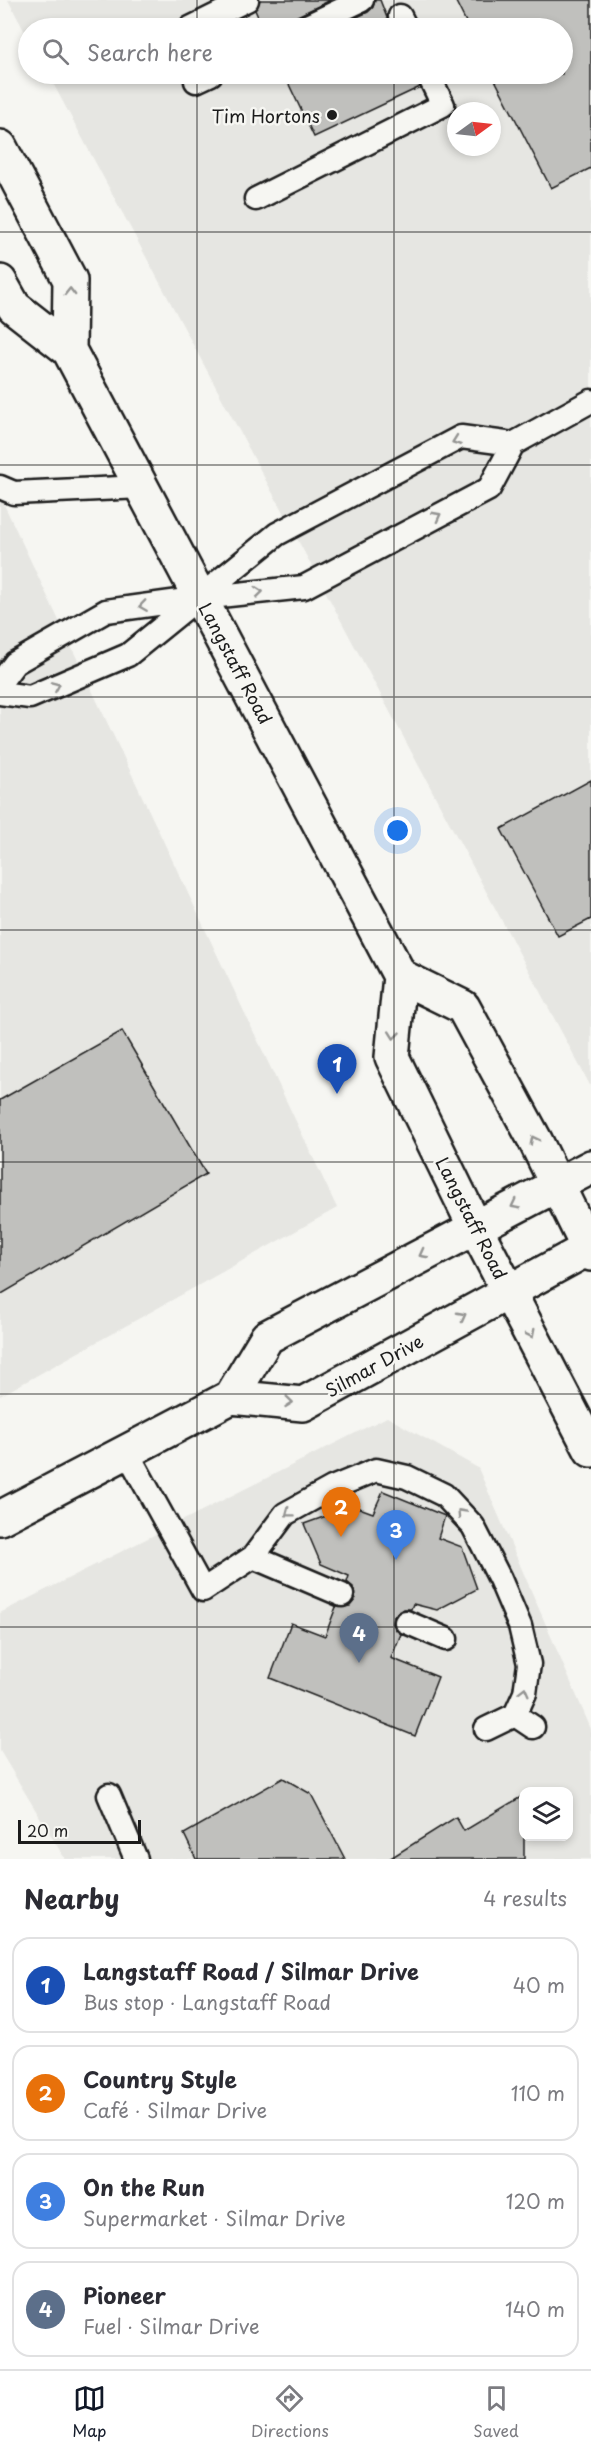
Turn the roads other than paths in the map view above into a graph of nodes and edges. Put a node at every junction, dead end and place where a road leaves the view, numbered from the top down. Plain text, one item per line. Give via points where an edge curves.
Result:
1 (247, 0) edge
2 (362, 0) edge
3 (210, 18) edge
4 (324, 18) edge
5 (433, 84) edge
6 (0, 147) edge
7 (256, 199) dead end
8 (1, 288) edge
9 (69, 350) junction
10 (591, 401) edge
11 (513, 444) junction
12 (142, 486) junction
13 (0, 487) edge
14 (201, 598) junction
15 (0, 682) edge
16 (0, 693) edge
17 (400, 976) junction
18 (591, 1167) edge
19 (556, 1184) junction
20 (475, 1227) junction
21 (590, 1250) edge
22 (509, 1292) junction
23 (231, 1396) junction
24 (591, 1450) edge
25 (127, 1452) junction
26 (0, 1518) edge
27 (253, 1557) junction
28 (342, 1595) dead end
29 (406, 1622) dead end
30 (446, 1639) dead end
31 (486, 1730) dead end
32 (109, 1795) dead end
33 (136, 1859) edge

1 - 3 lane
2 - 4 lane
5 - 7 lane via 443,105
9 -> 6 main road, Langstaff Road via 70,280
8 - 9 main road, Langstaff Road via 14,307
9 - 12 main road, Langstaff Road
10 - 11 lane
11 -> 14 lane via 461,437 277,534
14 -> 11 lane via 304,587 489,489
12 - 13 lane via 14,493
12 - 14 main road, Langstaff Road
14 -> 15 lane via 106,611 15,663
16 -> 14 lane via 30,697 128,655
14 - 17 main road, Langstaff Road
19 -> 17 main road via 463,1007
17 -> 20 main road, Langstaff Road via 392,1057
18 - 19 main road
19 -> 20 main road
19 - 21 main road
20 - 22 main road, Langstaff Road
20 -> 23 main road via 267,1337
21 - 22 main road, Silmar Drive
23 -> 22 main road, Silmar Drive via 303,1404
22 -> 24 main road, Langstaff Road
23 - 25 main road
25 - 26 main road
25 - 27 lane via 203,1590
27 - 28 lane
31 -> 27 lane via 524,1721 529,1664 520,1626 500,1579 473,1526 444,1495 407,1477 376,1470 285,1514
29 - 30 lane
32 - 33 lane

